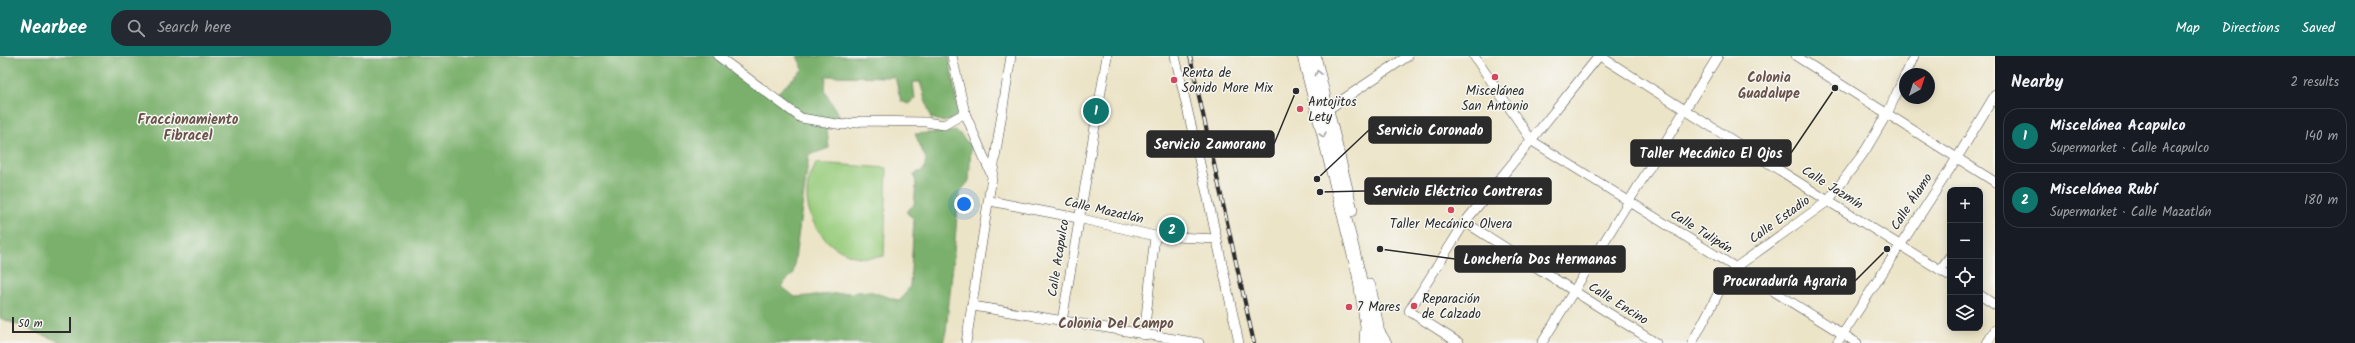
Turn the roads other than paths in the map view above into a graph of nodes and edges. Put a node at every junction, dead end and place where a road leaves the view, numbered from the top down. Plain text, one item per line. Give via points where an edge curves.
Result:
1 (718, 56) edge
2 (952, 56) edge
3 (1011, 56) edge
4 (1107, 56) edge
5 (1175, 56) edge
6 (1304, 56) edge
7 (1314, 56) edge
8 (1408, 56) edge
9 (1474, 56) edge
10 (1600, 56) edge
11 (1718, 56) edge
12 (1796, 56) edge
13 (1914, 56) edge
14 (1908, 68) edge
15 (1899, 88) edge
16 (1995, 95) edge
17 (1684, 109) junction
18 (1322, 111) junction
19 (1888, 112) junction
20 (965, 113) junction
21 (1532, 140) junction
22 (1957, 158) junction
23 (992, 174) junction
24 (1995, 182) edge
25 (990, 201) junction
26 (1828, 201) junction
27 (1629, 202) junction
28 (1078, 218) junction
29 (1465, 222) junction
30 (1155, 236) junction
31 (1217, 239) junction
32 (1900, 244) junction
33 (1948, 259) edge
34 (1735, 268) junction
35 (1940, 270) junction
36 (1947, 274) edge
37 (1573, 290) junction
38 (1983, 297) edge
39 (1995, 305) edge
40 (973, 306) junction
41 (1062, 321) junction
42 (1377, 327) junction
43 (1995, 330) edge
44 (1843, 334) junction
45 (1144, 335) junction
46 (966, 343) edge
47 (1200, 343) edge
48 (1239, 343) edge
49 (1366, 343) edge
50 (1376, 343) edge
51 (1387, 343) edge
52 (1459, 343) edge
53 (1542, 343) edge
54 (1656, 343) edge
55 (1692, 343) edge
56 (1837, 343) edge
57 (1857, 343) edge
58 (1987, 343) edge

1 - 20 street via 801,118 818,122 843,125 862,121 926,122 944,125
2 - 20 street
3 - 23 street
4 - 28 street, Calle Acapulco
5 - 31 street
6 - 18 main road
18 -> 7 main road
8 - 18 street
9 - 21 street
10 - 17 street, Calle Jazmín
10 - 21 street
11 - 17 street
12 - 19 street
13 - 14 street, Calle Estadio
15 - 19 street, Calle Estadio
16 - 22 street, Calle Álamo
17 - 26 street, Calle Jazmín
17 - 27 street
18 - 42 main road via 1365,266
18 -> 49 main road via 1359,275 1367,326
19 - 22 street
19 - 26 street, Calle Estadio via 1865,151
20 - 23 street
21 - 27 street, Calle Tulipán
21 - 29 street
22 - 24 street
22 - 32 street, Calle Álamo
23 - 25 street
25 - 28 street, Calle Mazatlán
25 - 40 street
26 - 32 street, Calle Jazmín
26 - 34 street, Calle Estadio
27 - 34 street, Calle Tulipán
27 - 37 street
28 - 30 street, Calle Mazatlán
28 - 41 street, Calle Acapulco
29 - 37 street, Calle Encino
29 - 52 street via 1409,311
30 - 31 street, Calle Mazatlán
30 - 45 street
31 - 48 street
32 - 35 street, Calle Jazmín
32 - 44 street, Calle Álamo
33 - 35 street
34 - 44 street, Calle Tulipán
34 - 55 street, Calle Estadio
35 - 36 street, Calle Jazmín
37 - 53 street
37 - 54 street, Calle Encino
38 - 39 street
40 - 41 street
40 - 46 street
41 - 45 street
42 - 50 main road
42 - 51 street
43 - 58 street
44 - 56 street, Calle Álamo
44 - 57 street, Calle Tulipán
45 - 47 street

